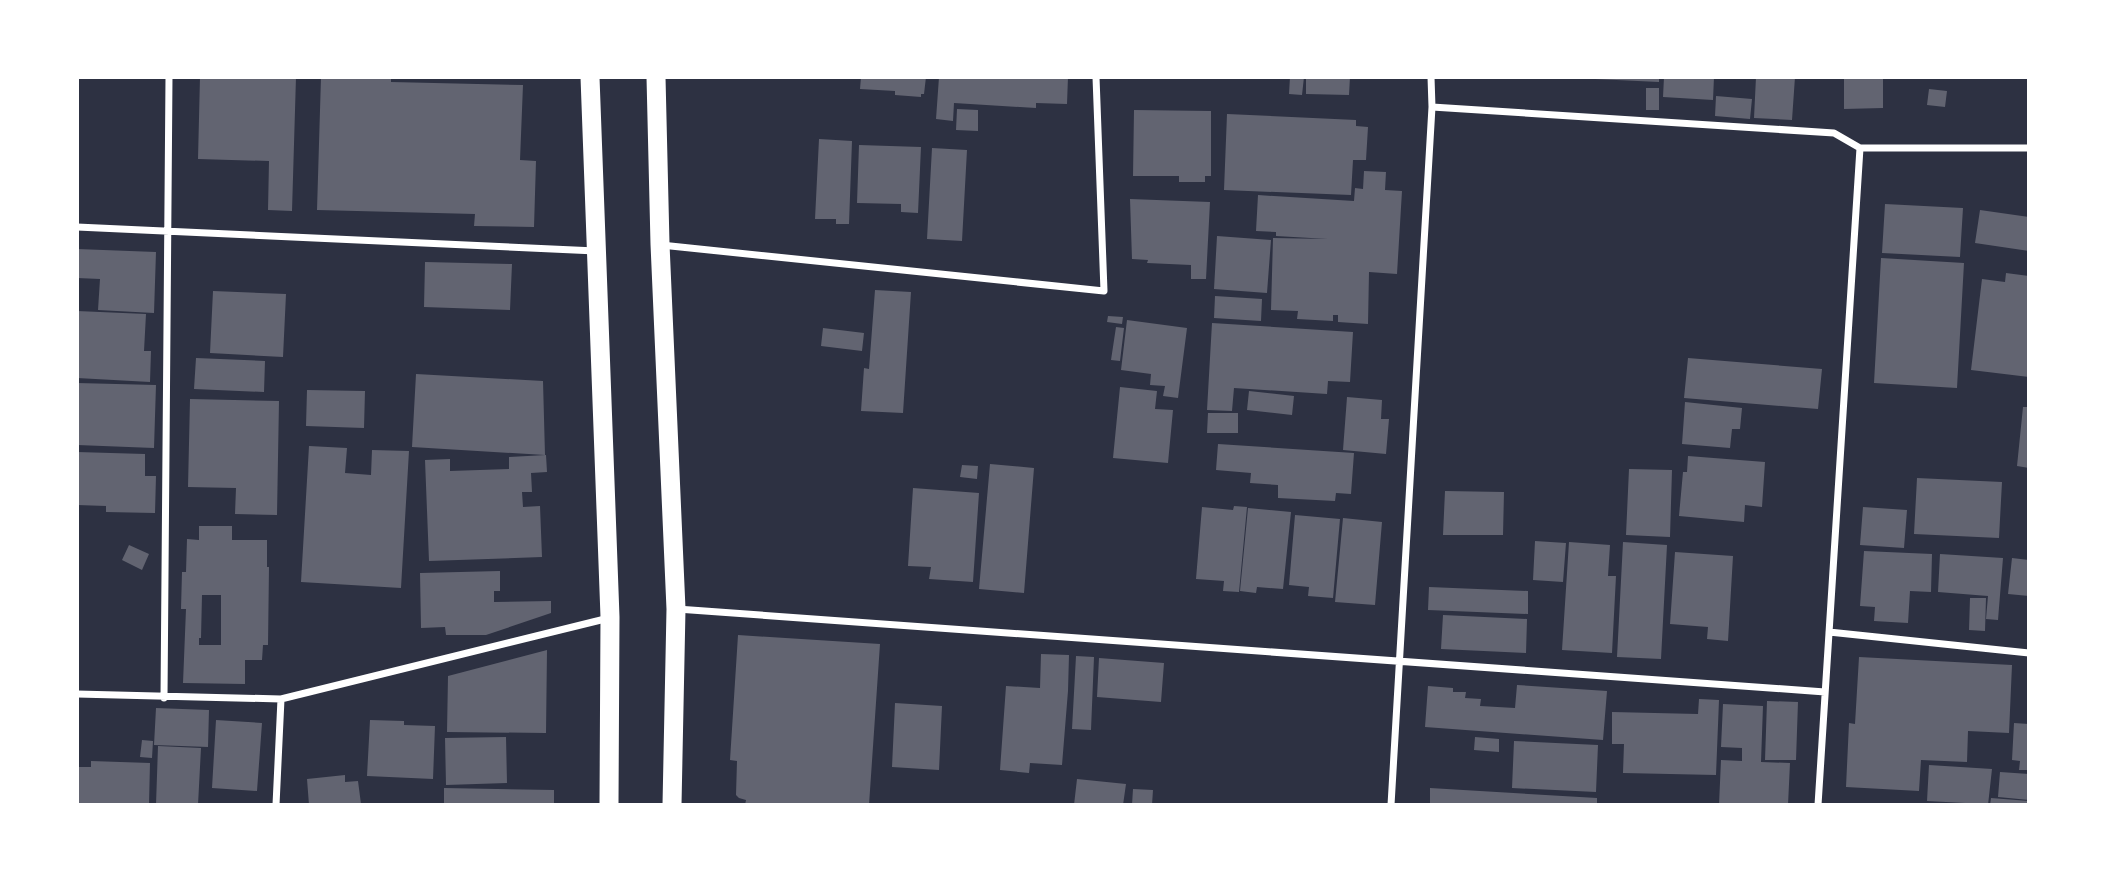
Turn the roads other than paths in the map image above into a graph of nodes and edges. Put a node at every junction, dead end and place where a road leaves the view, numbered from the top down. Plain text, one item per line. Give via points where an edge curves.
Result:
1 (169, 77) edge
2 (590, 77) edge
3 (656, 77) edge
4 (1096, 77) edge
5 (1431, 77) edge
6 (1432, 107) junction
7 (1860, 148) junction
8 (2029, 148) edge
9 (77, 228) edge
10 (169, 231) junction
11 (660, 244) junction
12 (597, 251) junction
13 (676, 609) junction
14 (610, 617) junction
15 (1829, 632) junction
16 (2029, 653) edge
17 (1400, 663) junction
18 (1825, 692) junction
19 (77, 694) edge
20 (164, 698) junction
21 (281, 699) junction
22 (276, 805) edge
23 (609, 805) edge
24 (672, 805) edge
25 (1391, 805) edge
26 (1818, 805) edge

1 - 10 street
2 - 12 highway
3 - 11 highway
4 - 11 street via 1104,291
5 - 6 street
6 - 7 street via 1834,133
6 - 17 street
7 - 8 street
7 - 15 street
9 - 10 street
10 - 12 street
10 - 20 street
11 - 13 highway
12 - 14 highway
13 - 17 street
13 - 24 highway
14 - 21 street
14 - 23 highway
15 - 16 street
15 - 18 street
17 - 18 street
17 - 25 street
18 - 26 street
19 - 20 street
20 - 21 street
21 - 22 street

